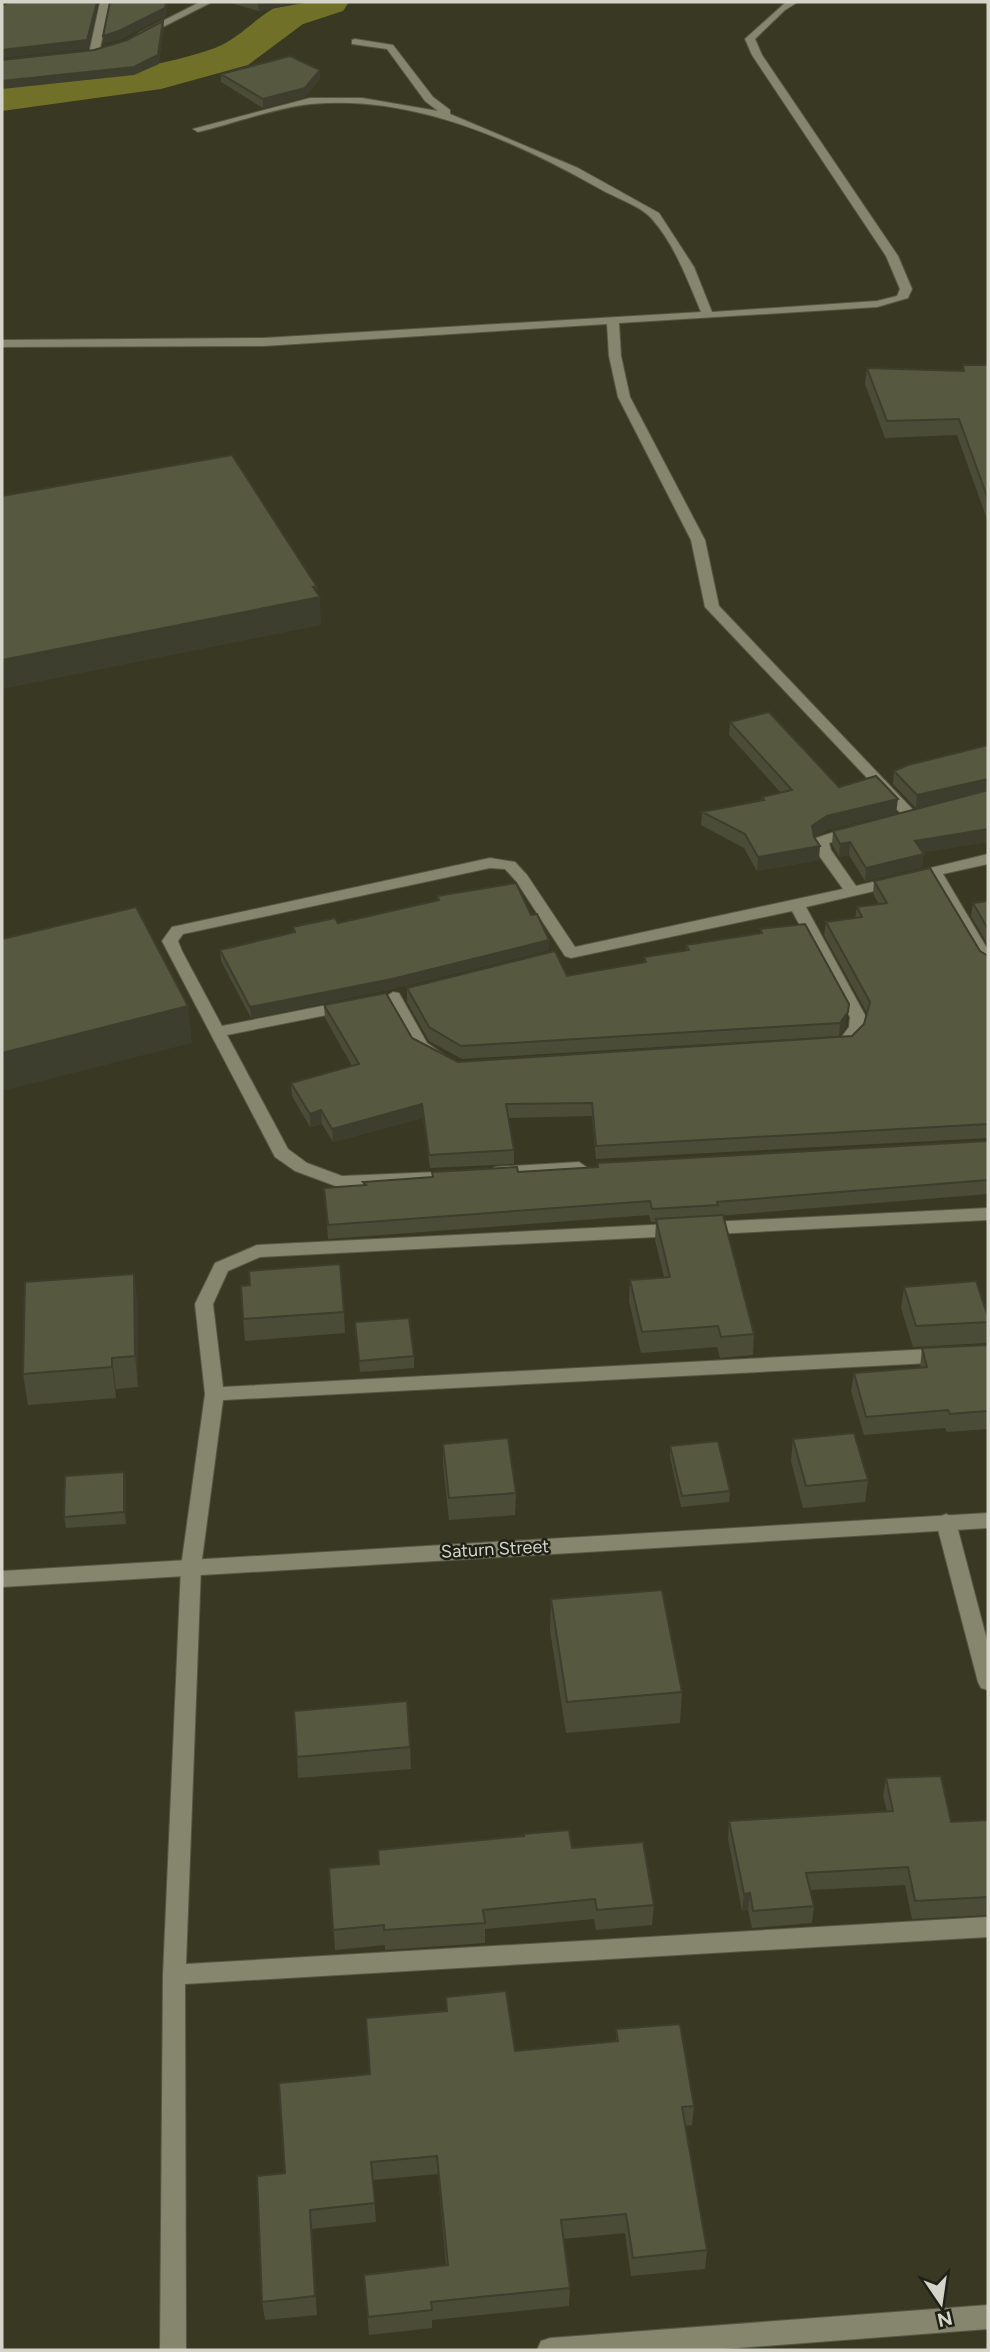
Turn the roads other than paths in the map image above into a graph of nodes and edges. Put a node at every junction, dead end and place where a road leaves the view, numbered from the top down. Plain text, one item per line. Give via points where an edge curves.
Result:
1 (4, 2) edge
2 (105, 2) edge
3 (207, 2) edge
4 (793, 2) edge
5 (2, 9) edge
6 (133, 39) edge
7 (355, 42) dead end
8 (80, 54) edge
9 (455, 118) junction
10 (198, 129) dead end
11 (708, 315) junction
12 (612, 320) junction
13 (2, 344) edge
14 (911, 816) edge
15 (872, 826) edge
16 (988, 859) edge
17 (934, 872) junction
18 (851, 890) junction
19 (797, 905) junction
20 (988, 963) edge
21 (218, 1032) junction
22 (817, 1046) edge
23 (446, 1061) edge
24 (602, 1167) edge
25 (988, 1214) edge
26 (988, 1353) edge
27 (214, 1394) junction
28 (988, 1520) edge
29 (946, 1522) junction
30 (191, 1567) junction
31 (2, 1579) edge
32 (988, 1682) edge
33 (988, 1927) edge
34 (174, 1975) junction
35 (988, 2317) edge
36 (173, 2350) edge
37 (550, 2350) edge

1 - 5 street
2 - 8 street via 99,51
3 - 6 street
4 - 11 street via 750,39 892,256 906,289 902,298 877,304
7 - 9 street via 390,47 429,99
9 - 10 street via 362,101 310,101
9 - 11 street via 574,170 655,215 688,267
11 - 12 street
12 - 13 street via 264,342
12 - 14 street via 624,397 698,540 712,607
15 - 18 street via 821,841
16 - 17 street
17 - 18 street
17 - 20 street
18 - 19 street
19 - 21 street via 565,954 522,878 510,865 490,863 178,930 170,941
19 - 22 street via 858,1017 857,1028 845,1044
21 - 23 street via 386,998 421,1046
21 - 24 street via 281,1153 301,1167 341,1182
25 - 27 street via 257,1251 221,1267 204,1304
26 - 27 street
27 - 30 street
28 - 29 street, Saturn Street
29 - 30 street, Saturn Street
29 - 32 street
30 - 31 street, Saturn Street
30 - 34 street
33 - 34 street
34 - 36 street
35 - 37 street

